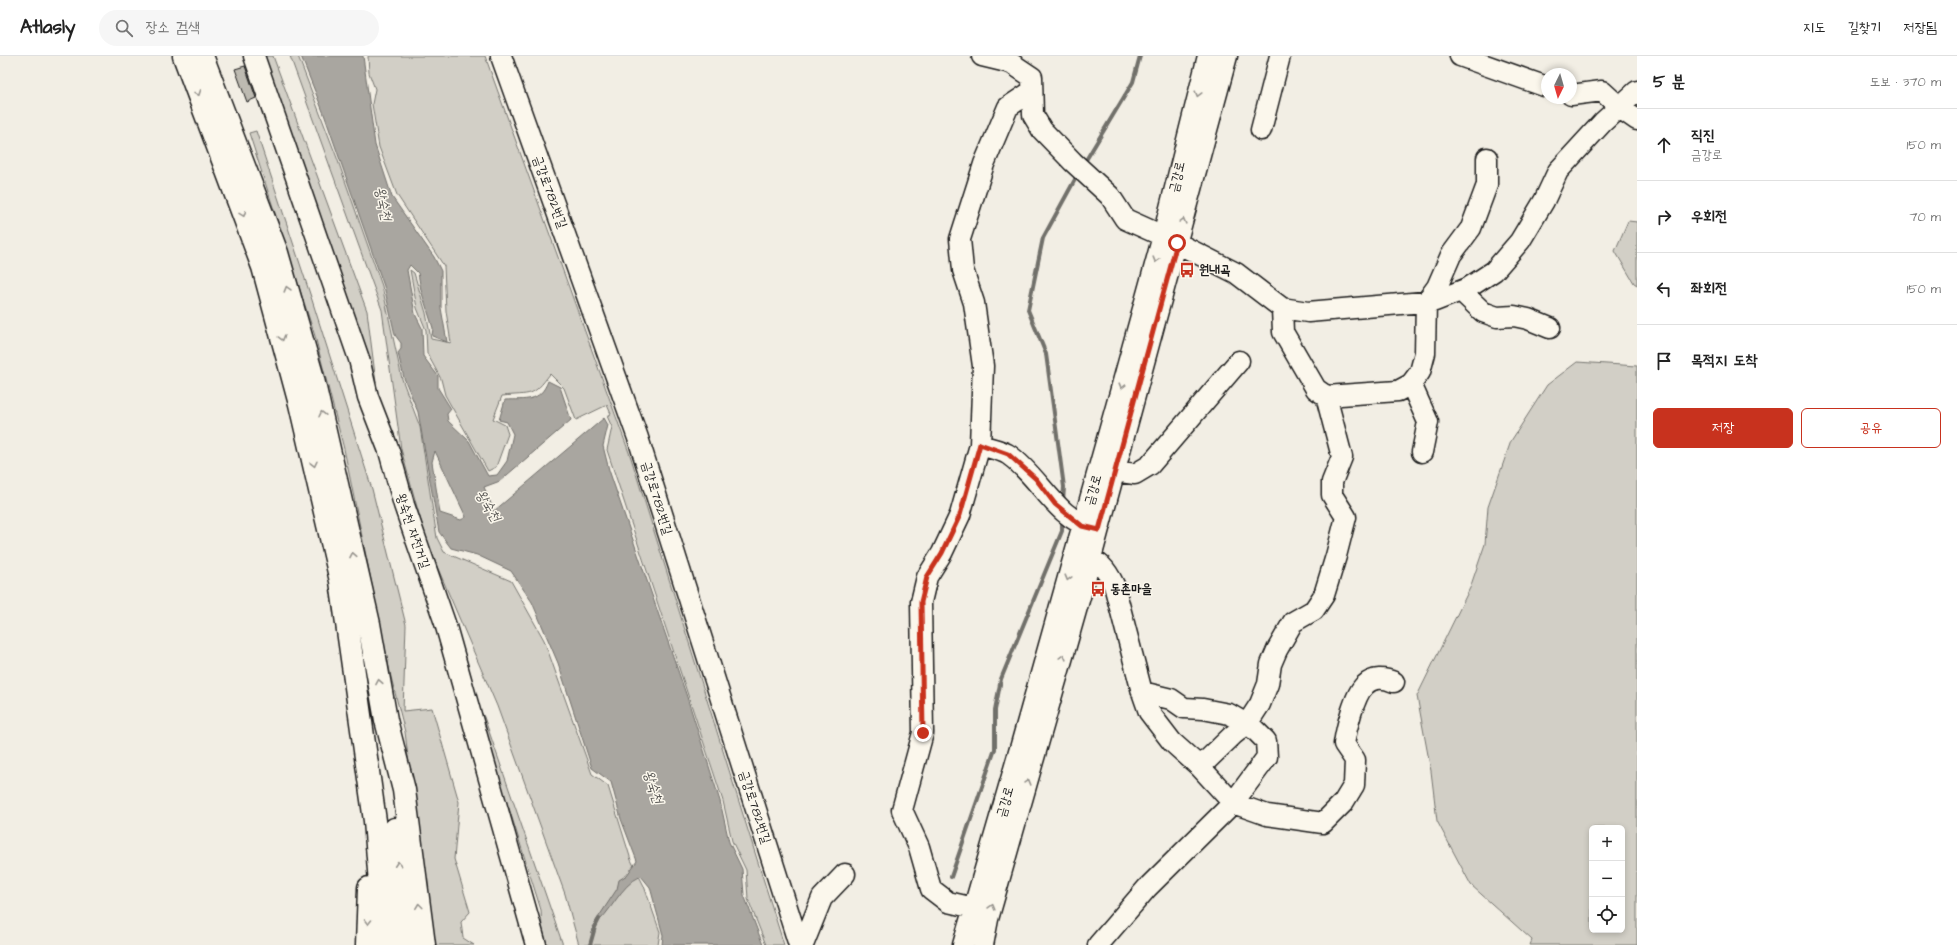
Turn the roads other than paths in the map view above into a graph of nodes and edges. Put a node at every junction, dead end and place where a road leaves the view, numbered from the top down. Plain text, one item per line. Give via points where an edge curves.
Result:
1 (184, 56) edge
2 (202, 56) edge
3 (254, 56) edge
4 (501, 56) edge
5 (982, 56) edge
6 (1208, 56) edge
7 (1227, 56) edge
8 (1280, 56) edge
9 (1460, 56) edge
10 (1541, 85) edge
11 (1032, 91) junction
12 (1637, 91) edge
13 (1577, 94) edge
14 (1618, 107) junction
15 (1637, 120) edge
16 (1261, 130) dead end
17 (1487, 158) dead end
18 (1170, 240) junction
19 (1461, 291) junction
20 (1426, 302) junction
21 (1282, 308) junction
22 (1550, 328) dead end
23 (1239, 361) dead end
24 (1411, 384) junction
25 (1326, 396) junction
26 (980, 444) junction
27 (1422, 452) dead end
28 (1114, 471) junction
29 (1084, 524) junction
30 (1083, 555) junction
31 (1394, 682) dead end
32 (1142, 692) junction
33 (386, 720) junction
34 (1247, 724) junction
35 (1200, 767) junction
36 (369, 771) junction
37 (1233, 803) junction
38 (845, 874) dead end
39 (974, 908) junction
40 (367, 945) edge
41 (386, 945) edge
42 (403, 945) edge
43 (424, 945) edge
44 (536, 945) edge
45 (800, 945) edge
46 (803, 945) edge
47 (963, 945) edge
48 (983, 945) edge
49 (1098, 945) edge

1 -> 36 highway via 263,268 300,404 342,581
33 -> 2 highway via 369,624 312,375 277,253
3 - 44 street, 왕숙천 자전거길 via 359,359 368,397 389,451 404,505 441,610
4 - 45 street, 금강로782번길 via 638,438
5 - 11 street via 1011,63 1032,77
6 -> 18 street, 금강로
18 -> 7 street, 금강로
8 - 16 street
9 - 10 street
11 - 18 street via 1033,115 1042,130 1110,196 1125,219
11 - 26 street via 1008,107 984,164 960,239 963,270 974,303 983,366
12 - 14 street
13 - 14 street via 1602,92
14 - 15 street
14 - 19 street via 1558,171 1544,201 1520,241 1494,271
17 - 20 street via 1487,185 1471,228 1451,255 1437,287
18 - 21 street via 1236,273
18 - 28 street, 금강로
18 -> 29 street, 금강로
19 - 20 street
19 - 22 street via 1483,312 1497,317 1514,316 1528,319
20 - 21 street via 1308,312
20 - 24 street via 1425,353 1420,372
21 - 25 street via 1283,332 1316,389
23 - 28 street via 1150,465 1135,474
24 - 25 street via 1398,391
24 - 27 street via 1428,422
25 - 34 street via 1342,457 1332,482 1332,495 1346,517 1340,542 1324,595 1314,610 1293,622 1274,657 1260,704
26 - 29 street via 1008,454 1036,479 1055,504
26 - 39 street via 960,515 927,577 921,602 923,733 902,810 919,847 931,889 948,902
28 - 29 street, 금강로
29 - 30 street, 금강로
30 - 32 street via 1107,570 1114,585
30 -> 39 street, 금강로
48 -> 30 street, 금강로
31 - 37 street via 1386,678 1373,680 1364,685 1346,730 1344,744 1355,760 1354,785 1343,803 1323,823 1267,815
32 - 34 street via 1171,699 1184,708 1229,714
32 - 35 street via 1149,712 1172,742
42 -> 33 highway
43 -> 33 highway via 404,790
34 - 35 street via 1233,734
34 - 37 street via 1266,740 1267,757
35 - 37 street
36 -> 40 highway
36 - 41 highway
37 - 49 street via 1147,888
38 - 46 street via 822,898
39 - 47 street, 금강로

